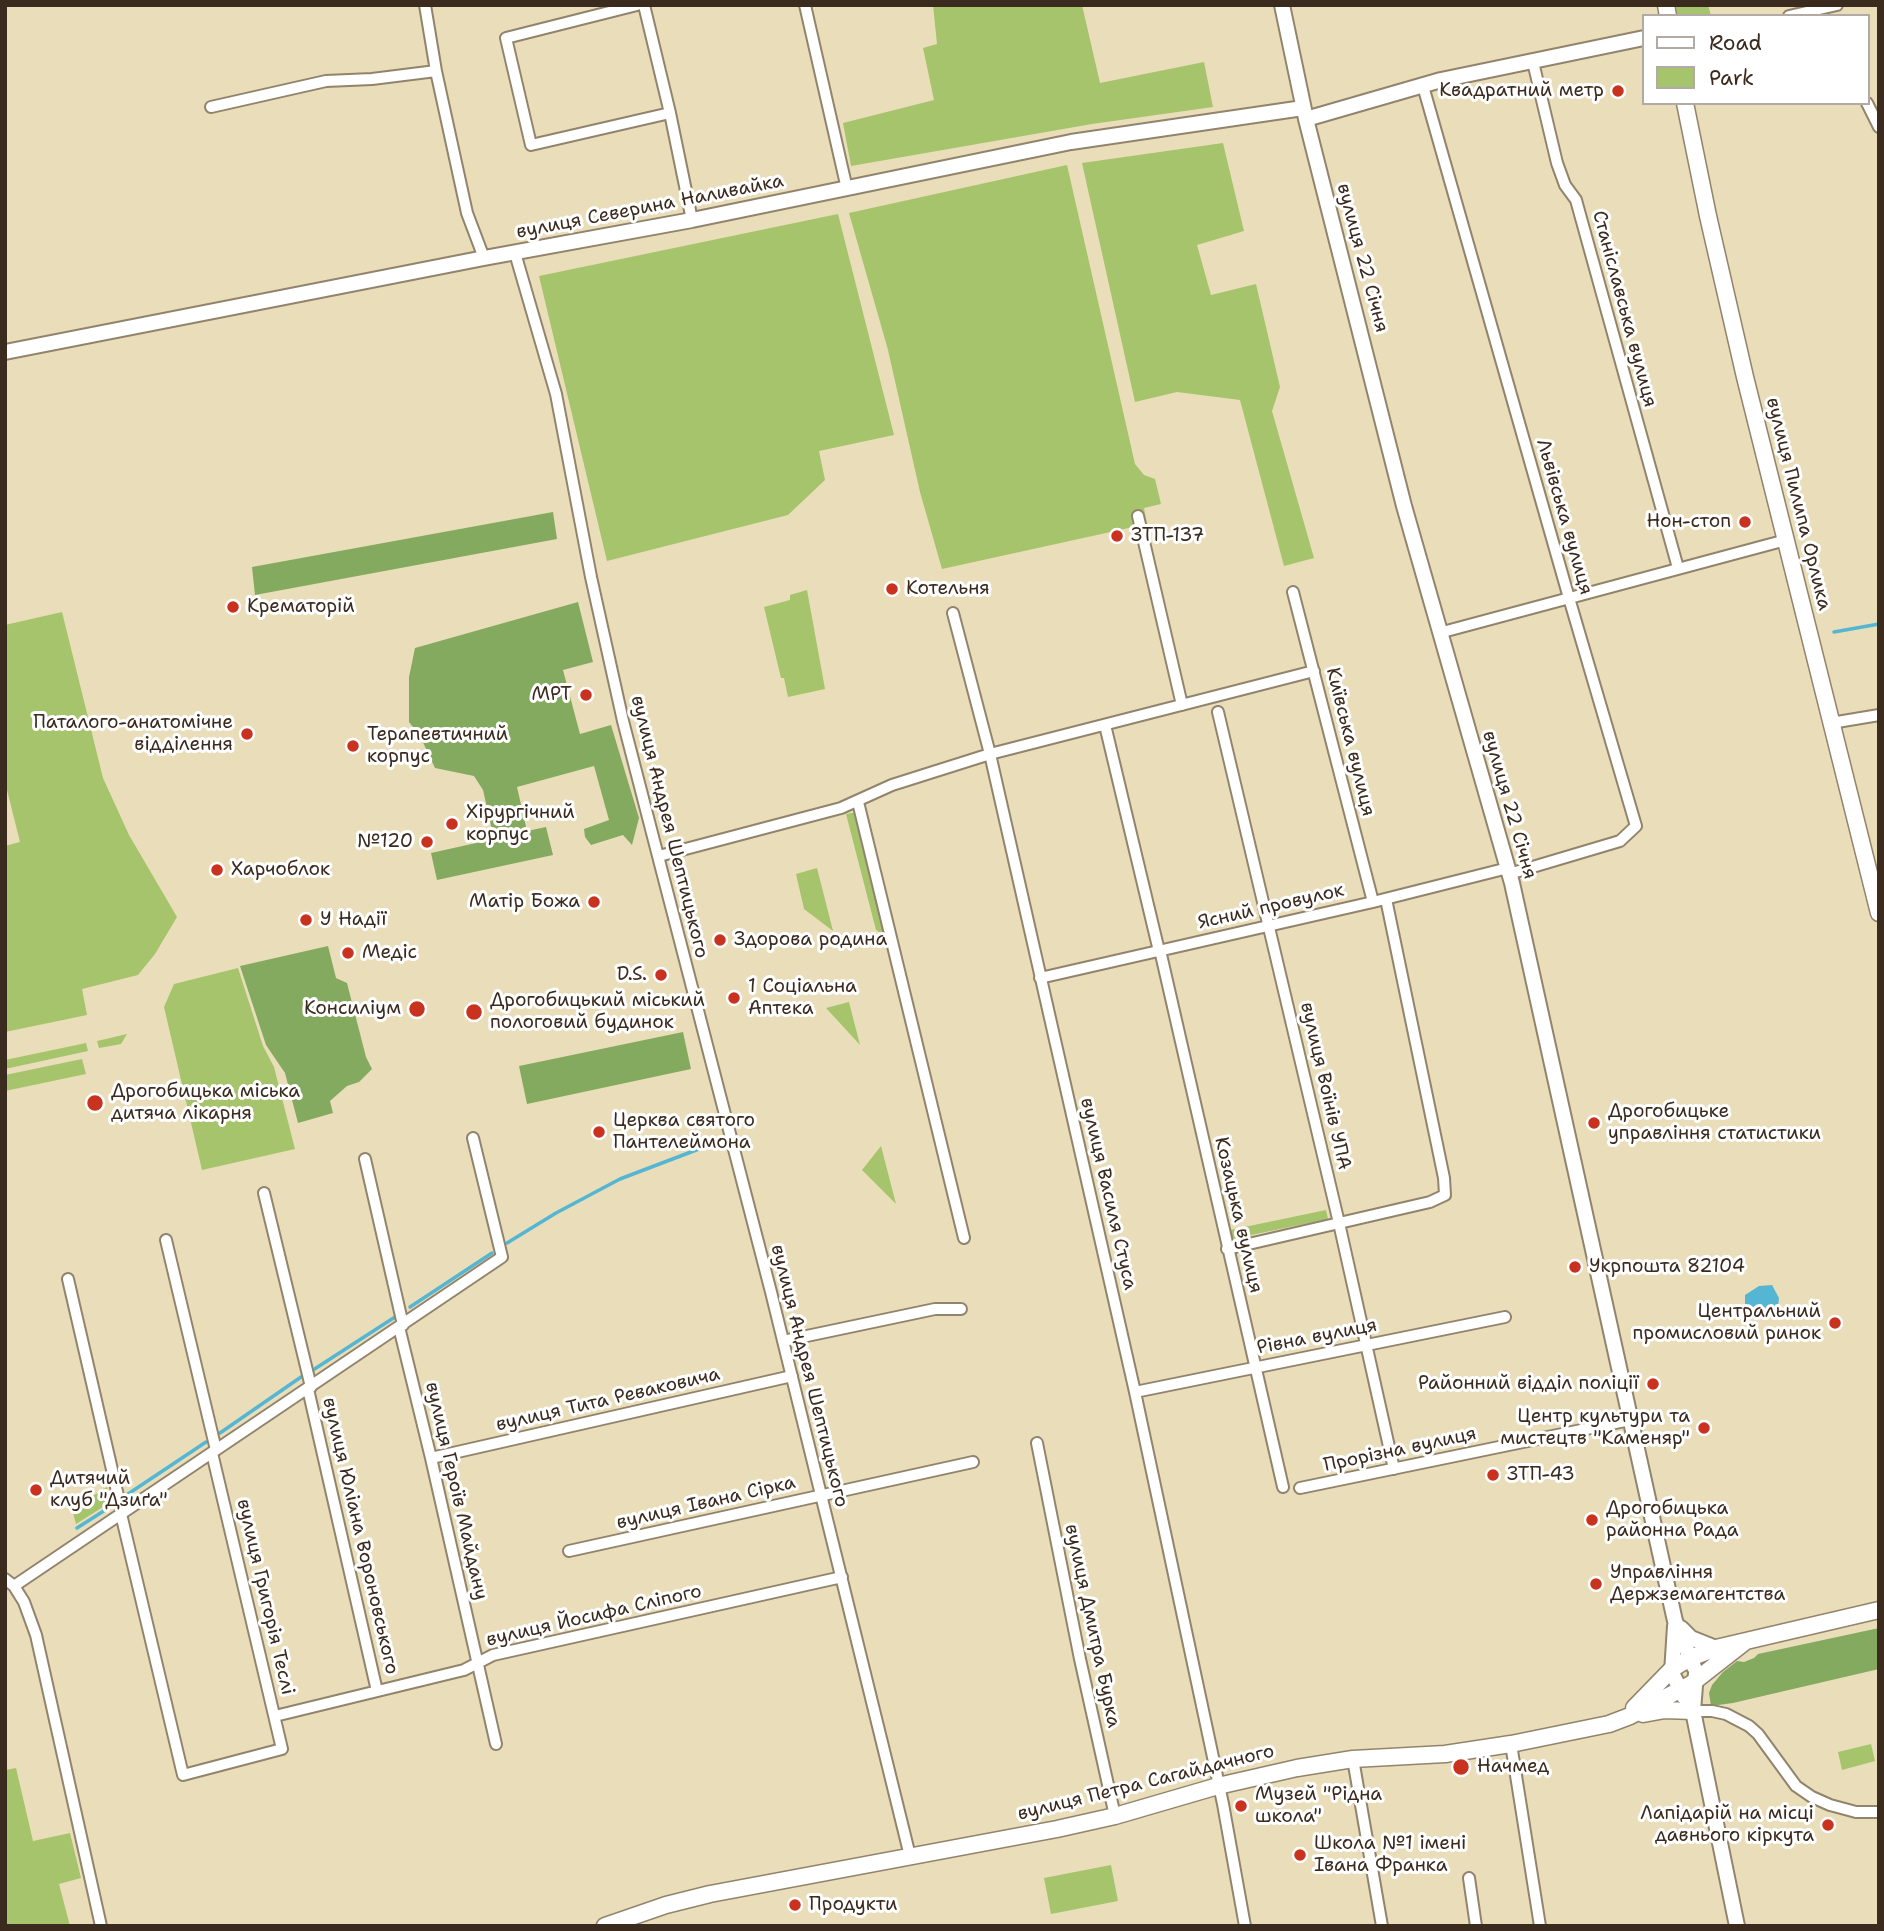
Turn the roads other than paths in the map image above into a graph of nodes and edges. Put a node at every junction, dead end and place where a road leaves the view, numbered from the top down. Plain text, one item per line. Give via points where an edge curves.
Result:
1 (425, 5) edge
2 (637, 5) edge
3 (644, 5) edge
4 (805, 5) edge
5 (1282, 5) edge
6 (1836, 5) edge
7 (1798, 14) edge
8 (1643, 38) edge
9 (1533, 62) junction
10 (436, 71) junction
11 (1423, 86) junction
12 (1685, 105) edge
13 (1868, 105) edge
14 (211, 107) dead end
15 (670, 113) junction
16 (1304, 114) junction
17 (1879, 127) edge
18 (847, 189) junction
19 (692, 220) junction
20 (515, 253) junction
21 (484, 258) junction
22 (5, 352) edge
23 (1138, 516) dead end
24 (1786, 540) junction
25 (1678, 568) junction
26 (1293, 592) dead end
27 (1569, 598) junction
28 (954, 613) dead end
29 (1439, 634) junction
30 (1314, 671) junction
31 (1182, 705) junction
32 (1218, 712) dead end
33 (1879, 715) edge
34 (1831, 723) junction
35 (1105, 725) junction
36 (990, 754) junction
37 (858, 802) junction
38 (659, 856) junction
39 (1508, 871) junction
40 (1386, 899) junction
41 (1373, 902) junction
42 (1879, 913) edge
43 (1269, 926) junction
44 (1160, 951) junction
45 (1040, 978) junction
46 (473, 1138) dead end
47 (365, 1159) dead end
48 (264, 1193) dead end
49 (1339, 1223) junction
50 (964, 1238) dead end
51 (166, 1240) dead end
52 (1227, 1249) junction
53 (68, 1279) dead end
54 (961, 1309) dead end
55 (1505, 1317) dead end
56 (401, 1326) junction
57 (783, 1341) junction
58 (1367, 1346) junction
59 (1255, 1367) junction
60 (792, 1376) junction
61 (309, 1388) junction
62 (1135, 1392) junction
63 (1630, 1420) junction
64 (1037, 1443) dead end
65 (214, 1452) junction
66 (431, 1458) junction
67 (973, 1462) dead end
68 (1394, 1469) junction
69 (1283, 1487) dead end
70 (1300, 1488) dead end
71 (820, 1495) junction
72 (121, 1513) junction
73 (569, 1551) dead end
74 (842, 1577) junction
75 (10, 1582) edge
76 (1879, 1610) edge
77 (1675, 1621) junction
78 (1746, 1641) junction
79 (1716, 1648) junction
80 (478, 1662) junction
81 (1682, 1673) junction
82 (377, 1691) junction
83 (1693, 1711) junction
84 (275, 1716) junction
85 (1624, 1718) junction
86 (496, 1744) dead end
87 (1511, 1744) junction
88 (1353, 1759) junction
89 (1218, 1786) junction
90 (1879, 1812) edge
91 (1115, 1816) junction
92 (910, 1856) junction
93 (1469, 1878) dead end
94 (101, 1926) edge
95 (605, 1926) edge
96 (1245, 1926) edge
97 (1382, 1926) edge
98 (1476, 1926) edge
99 (1540, 1926) edge
100 (1737, 1926) edge

1 - 10 street
2 - 15 street via 506,38 531,145
3 - 15 street
4 - 18 street
5 - 16 street, вулиця 22 Січня
6 - 7 street
8 - 9 street, вулиця Северина Наливайка
9 - 11 street, вулиця Северина Наливайка
9 - 25 street, Станіславська вулиця via 1557,163 1576,200
10 - 14 street via 326,81
10 - 21 street via 467,213
11 - 16 street, вулиця Северина Наливайка
11 - 27 street, Львівська вулиця
12 - 24 main road, вулиця Пилипа Орлика via 1707,216
13 - 17 street
15 - 19 street
16 - 18 street, вулиця Северина Наливайка via 1114,134
16 - 29 street, вулиця 22 Січня
18 - 19 street, вулиця Северина Наливайка
19 - 20 street, вулиця Северина Наливайка
20 - 21 street, вулиця Северина Наливайка
20 - 38 street, вулиця Андрея Шептицького via 556,394 623,721
21 - 22 street, вулиця Северина Наливайка
23 - 31 street
24 - 25 street
24 - 34 main road, вулиця Пилипа Орлика
25 - 27 street
26 - 30 street, Київська вулиця
27 - 29 street
27 - 39 street, Львівська вулиця via 1636,826 1620,841
28 - 36 street, вулиця Василя Стуса
29 - 39 street, вулиця 22 Січня
30 - 31 street
30 - 41 street, Київська вулиця
31 - 35 street
32 - 43 street, вулиця Воїнів УПА
33 - 34 street
34 - 42 main road, вулиця Пилипа Орлика
35 - 36 street
35 - 44 street, Козацька вулиця
36 - 37 street via 892,785
36 - 45 street, вулиця Василя Стуса
37 - 38 street
37 - 50 street
38 - 57 street, вулиця Андрея Шептицького
39 - 40 street, Ясний провулок
39 - 63 street, вулиця 22 Січня
40 - 41 street, Ясний провулок
40 - 49 street via 1445,1195
41 - 43 street, Ясний провулок
43 - 44 street, Ясний провулок
43 - 49 street, вулиця Воїнів УПА
44 - 45 street, Ясний провулок
44 - 52 street, Козацька вулиця
45 - 62 street, вулиця Василя Стуса
46 - 56 street via 502,1258
47 - 56 street, вулиця Героїв Майдану
48 - 61 street, вулиця Юліана Вороновського
49 - 52 street
49 - 58 street, вулиця Воїнів УПА
51 - 65 street, вулиця Григорія Теслі
52 - 59 street, Козацька вулиця
53 - 72 street
54 - 57 street via 935,1309
55 - 58 street, Рівна вулиця
56 - 61 street
56 - 66 street, вулиця Героїв Майдану
57 - 60 street, вулиця Андрея Шептицького
58 - 59 street, Рівна вулиця
58 - 68 street, вулиця Воїнів УПА
59 - 62 street, Рівна вулиця
59 - 69 street, Козацька вулиця
60 - 66 street, вулиця Тита Реваковича
60 - 71 street, вулиця Андрея Шептицького
61 - 65 street
61 - 82 street, вулиця Юліана Вороновського
62 - 89 street, вулиця Василя Стуса
63 - 68 street, Прорізна вулиця
63 - 77 street, вулиця 22 Січня
64 - 91 street, вулиця Дмитра Бурка
65 - 72 street
65 - 84 street, вулиця Григорія Теслі
66 - 80 street, вулиця Героїв Майдану
67 - 71 street, вулиця Івана Сірка
68 - 70 street, Прорізна вулиця
71 - 73 street, вулиця Івана Сірка
71 - 74 street, вулиця Андрея Шептицького
72 - 75 street
72 - 84 street, вулиця Григорія Теслі via 183,1775 282,1749
74 - 80 street, вулиця Йосифа Сліпого
74 - 92 street, вулиця Андрея Шептицького
75 - 94 street via 29,1613 36,1636
76 - 78 main road
77 - 79 street via 1691,1638
77 - 81 street
77 - 81 street
78 - 79 main road
78 - 81 main road
79 - 81 main road
80 - 82 street, вулиця Йосифа Сліпого via 464,1670
80 - 86 street, вулиця Героїв Майдану
81 - 83 street
81 - 85 main road
82 - 84 street, вулиця Йосифа Сліпого
83 - 85 main road, вулиця Петра Сагайдачного via 1665,1710
83 - 90 street via 1726,1714 1749,1726 1796,1786 1812,1797 1856,1812
83 - 100 street
85 - 87 main road, вулиця Петра Сагайдачного
87 - 88 main road, вулиця Петра Сагайдачного via 1419,1757
87 - 99 street
88 - 89 main road, вулиця Петра Сагайдачного
88 - 97 street
89 - 91 main road, вулиця Петра Сагайдачного
89 - 96 street, вулиця Василя Стуса
91 - 92 main road, вулиця Петра Сагайдачного
92 - 95 main road, вулиця Петра Сагайдачного via 710,1894
93 - 98 street

